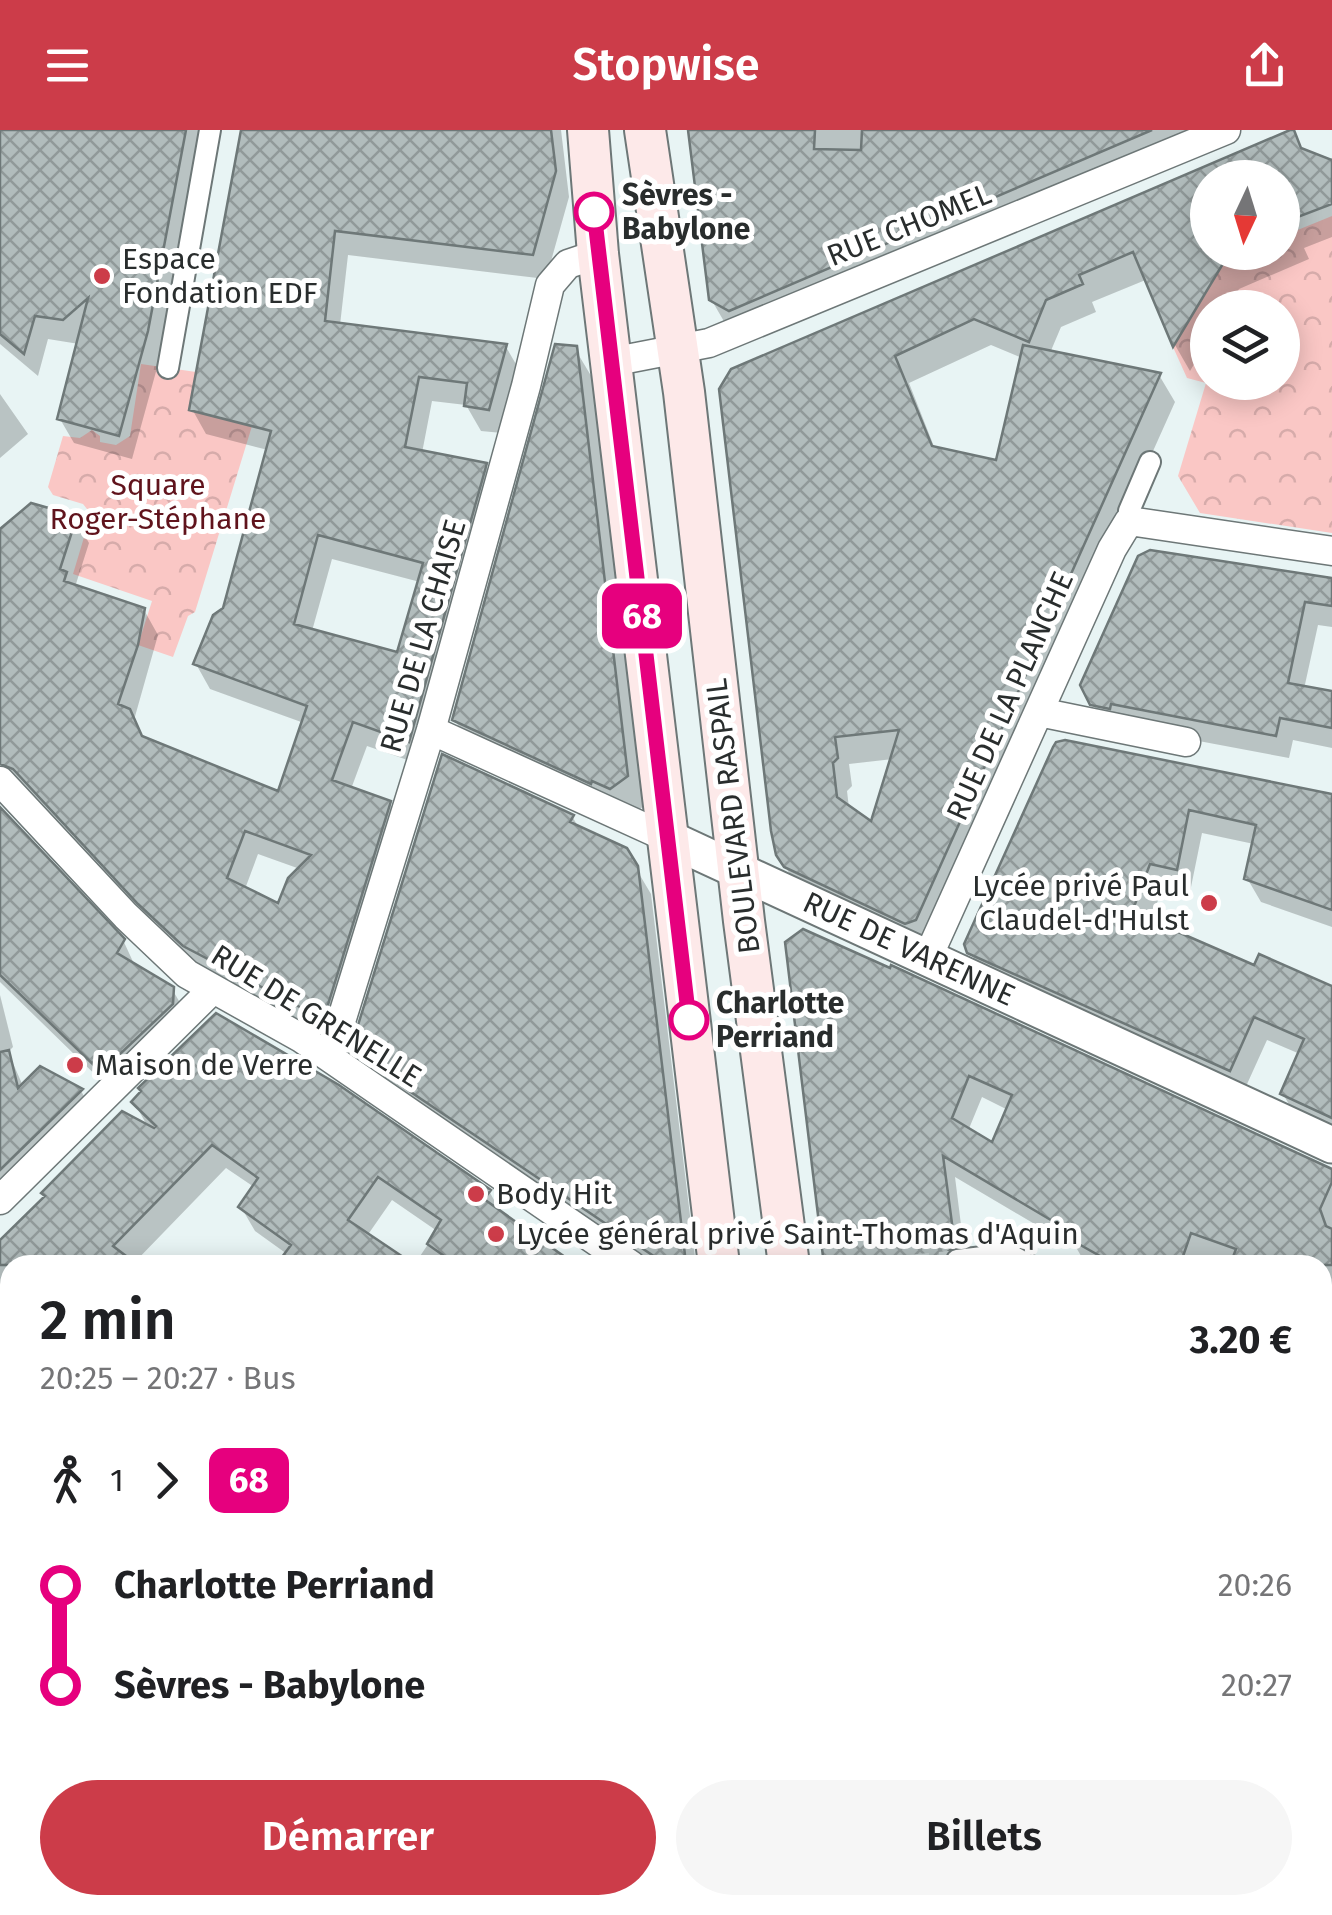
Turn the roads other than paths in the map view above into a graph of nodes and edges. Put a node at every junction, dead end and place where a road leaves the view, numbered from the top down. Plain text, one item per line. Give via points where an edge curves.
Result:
1 (210, 130) edge
2 (588, 130) edge
3 (646, 130) edge
4 (1226, 130) edge
5 (598, 254) junction
6 (678, 349) junction
7 (611, 362) junction
8 (168, 368) dead end
9 (1150, 462) dead end
10 (1129, 521) junction
11 (1332, 551) edge
12 (1039, 712) junction
13 (432, 730) junction
14 (1186, 742) dead end
15 (0, 781) edge
16 (670, 839) junction
17 (739, 870) junction
18 (928, 957) junction
19 (213, 989) junction
20 (330, 1057) junction
21 (1332, 1145) edge
22 (0, 1200) edge
23 (617, 1255) edge
24 (718, 1255) edge
25 (788, 1255) edge

1 - 8 street
2 - 5 main road
3 - 6 main road, BOULEVARD RASPAIL
4 - 6 street, RUE CHOMEL via 709,342
5 - 7 main road
5 - 13 street, RUE DE LA CHAISE via 568,264 550,285
6 - 7 street, RUE CHOMEL
6 - 17 main road, BOULEVARD RASPAIL
7 - 16 main road
9 - 10 street, RUE DE LA PLANCHE
10 - 11 street
10 - 12 street, RUE DE LA PLANCHE
12 - 14 street
12 - 18 street, RUE DE LA PLANCHE
13 - 16 street, RUE DE VARENNE
13 - 20 street, RUE DE LA CHAISE
15 - 19 street, RUE DE GRENELLE via 126,916 187,974
16 - 17 street, RUE DE VARENNE
16 - 24 main road
17 - 18 street, RUE DE VARENNE
17 - 25 main road, BOULEVARD RASPAIL
18 - 21 street, RUE DE VARENNE
19 - 20 street, RUE DE GRENELLE
19 - 22 street
20 - 23 street, RUE DE GRENELLE

